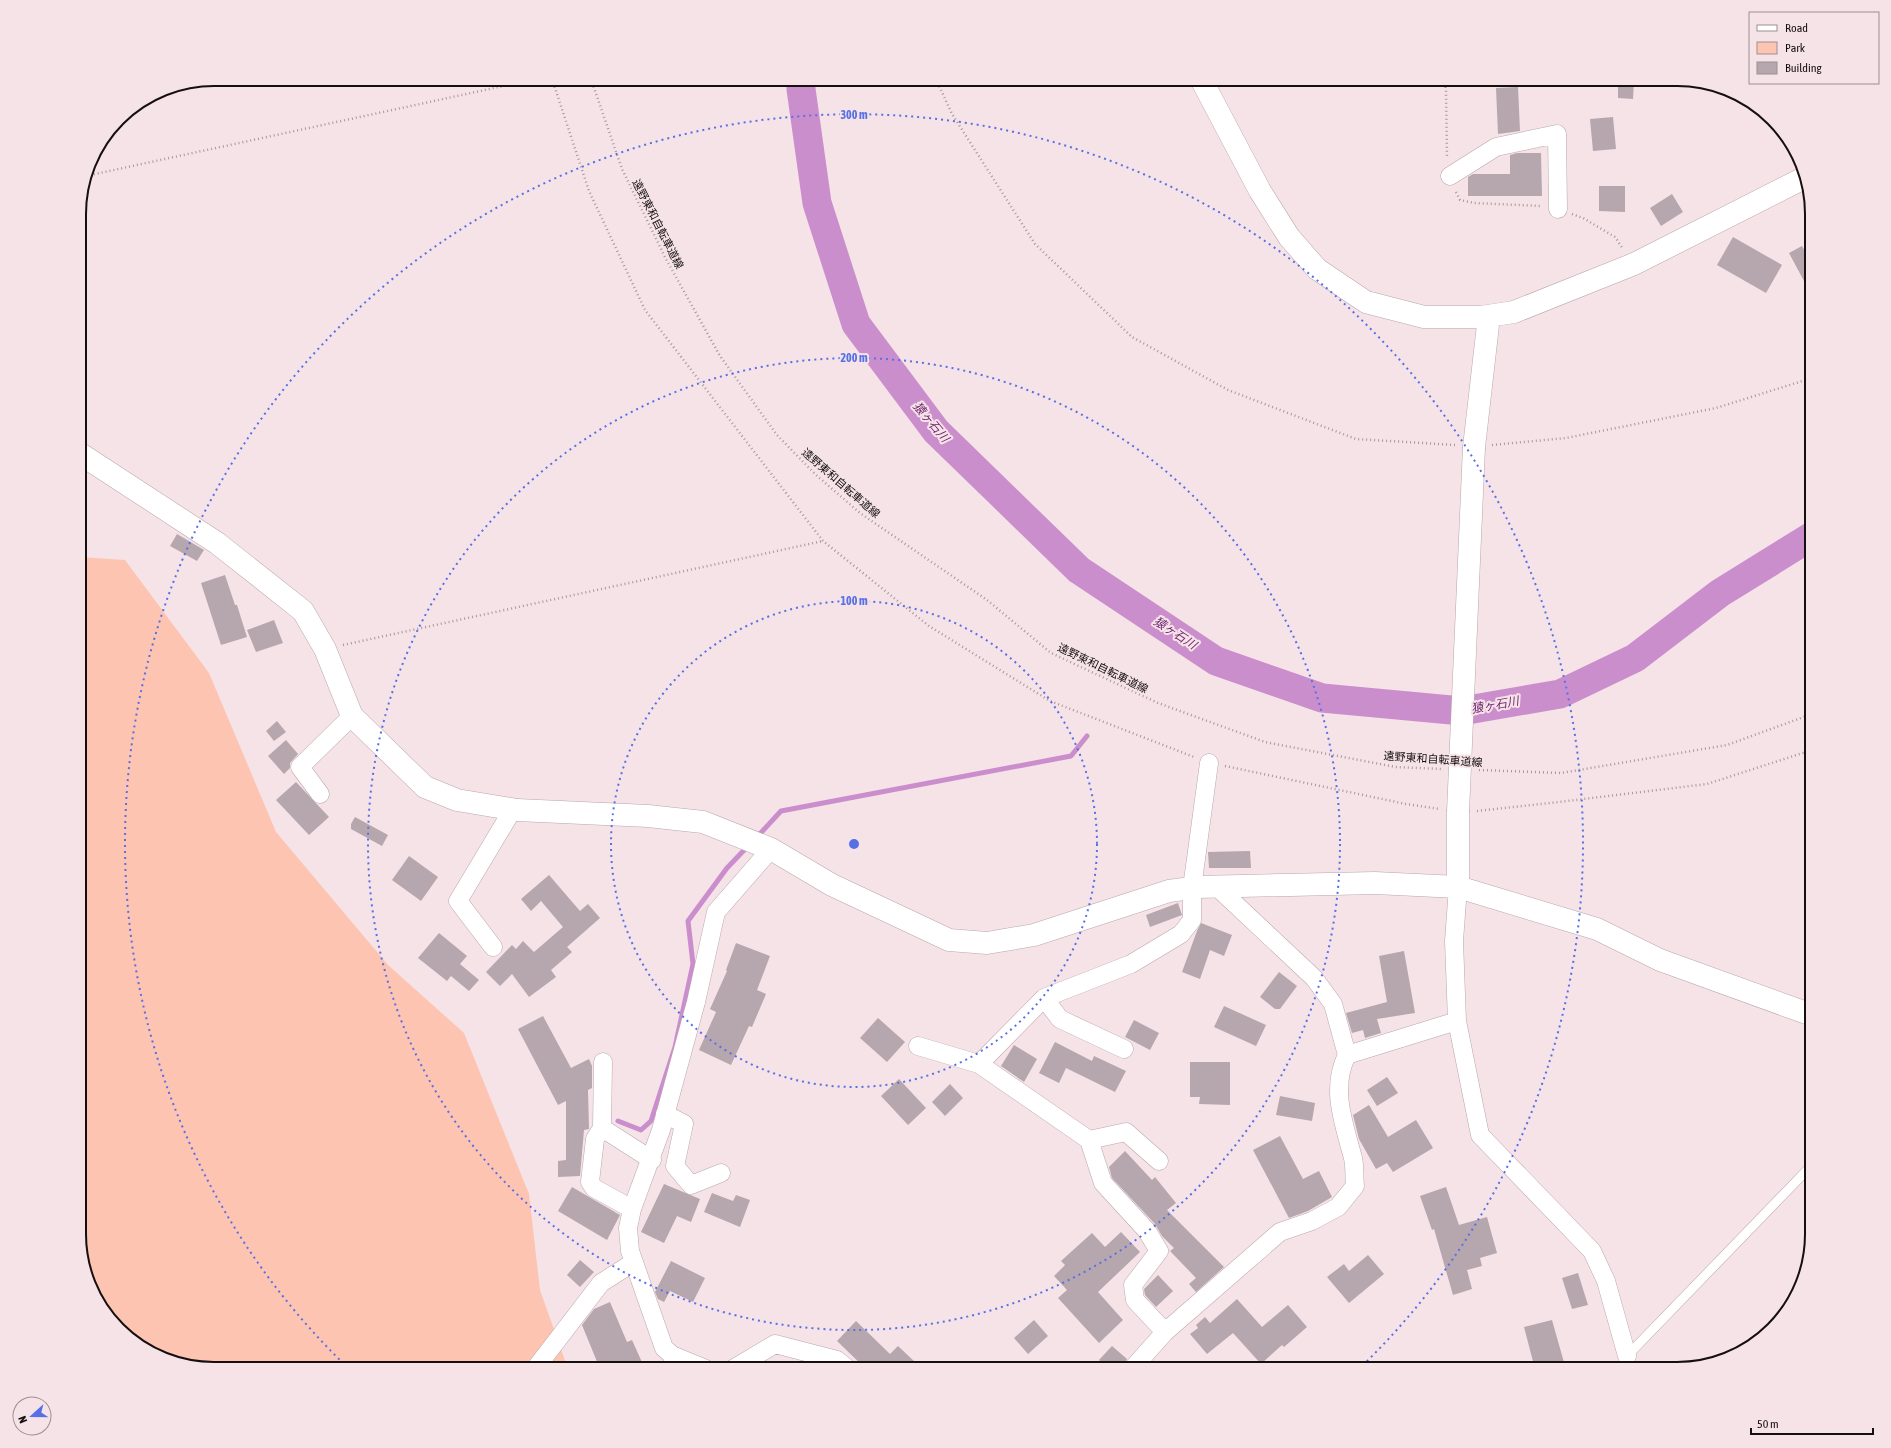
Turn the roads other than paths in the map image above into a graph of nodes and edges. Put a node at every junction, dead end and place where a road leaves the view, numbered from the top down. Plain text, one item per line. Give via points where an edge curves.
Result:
1 (1205, 86) edge
2 (1450, 176) road end
3 (1801, 180) edge
4 (1558, 209) road end
5 (1481, 317) junction
6 (86, 458) edge
7 (352, 716) junction
8 (1209, 762) road end
9 (320, 794) dead end
10 (513, 809) junction
11 (770, 849) junction
12 (1217, 887) junction
13 (1458, 887) junction
14 (1192, 888) junction
15 (493, 947) dead end
16 (1044, 998) junction
17 (1805, 1012) edge
18 (1457, 1021) junction
19 (918, 1046) dead end
20 (1124, 1049) dead end
21 (1347, 1055) junction
22 (603, 1062) dead end
23 (980, 1064) junction
24 (665, 1114) junction
25 (602, 1128) junction
26 (1089, 1140) junction
27 (652, 1160) junction
28 (1158, 1161) dead end
29 (720, 1173) dead end
30 (1805, 1173) edge
31 (632, 1209) junction
32 (634, 1262) junction
33 (1165, 1332) junction
34 (540, 1362) edge
35 (674, 1362) edge
36 (745, 1362) edge
37 (839, 1362) edge
38 (1138, 1362) edge
39 (1630, 1362) edge
40 (1631, 1362) edge

1 - 5 street via 1260,191 1289,237 1317,269 1366,302 1424,317
2 - 4 street via 1496,147 1557,134
3 - 5 street via 1634,264 1514,312
5 - 13 street, bridge via 1488,325 1474,447 1458,812
6 - 7 street via 217,543 303,611 325,649
7 - 9 street via 300,767
7 - 10 street via 424,787 457,800
8 - 14 street
10 - 11 street via 648,816 703,822
10 - 15 street via 458,901
11 - 14 street via 832,885 949,940 987,943 1034,935 1169,891
11 - 24 street via 716,912 696,1002
12 - 13 street via 1376,883
12 - 14 street
12 - 21 street via 1314,978 1333,1004
13 - 17 street via 1597,928 1660,960
13 - 18 street via 1454,941
14 - 16 street via 1192,920 1181,934 1131,964
16 - 20 street via 1060,1019
16 - 23 street
18 - 21 street
18 - 39 street via 1480,1135 1592,1251 1606,1281
19 - 23 street
21 - 33 street via 1343,1064 1339,1100 1353,1159 1355,1186 1338,1207 1312,1221 1280,1232
22 - 25 street
23 - 26 street
24 - 27 street
24 - 29 street via 684,1124 675,1166 692,1185
25 - 27 street
25 - 31 street via 595,1139 590,1182 594,1188
26 - 28 street via 1126,1132
26 - 33 street via 1103,1183 1147,1231 1159,1251 1133,1285 1135,1300
27 - 31 street
30 - 40 lane
31 - 32 street via 628,1228
32 - 34 street via 601,1283
32 - 35 street via 664,1348
33 - 38 street
36 - 37 street via 775,1344

